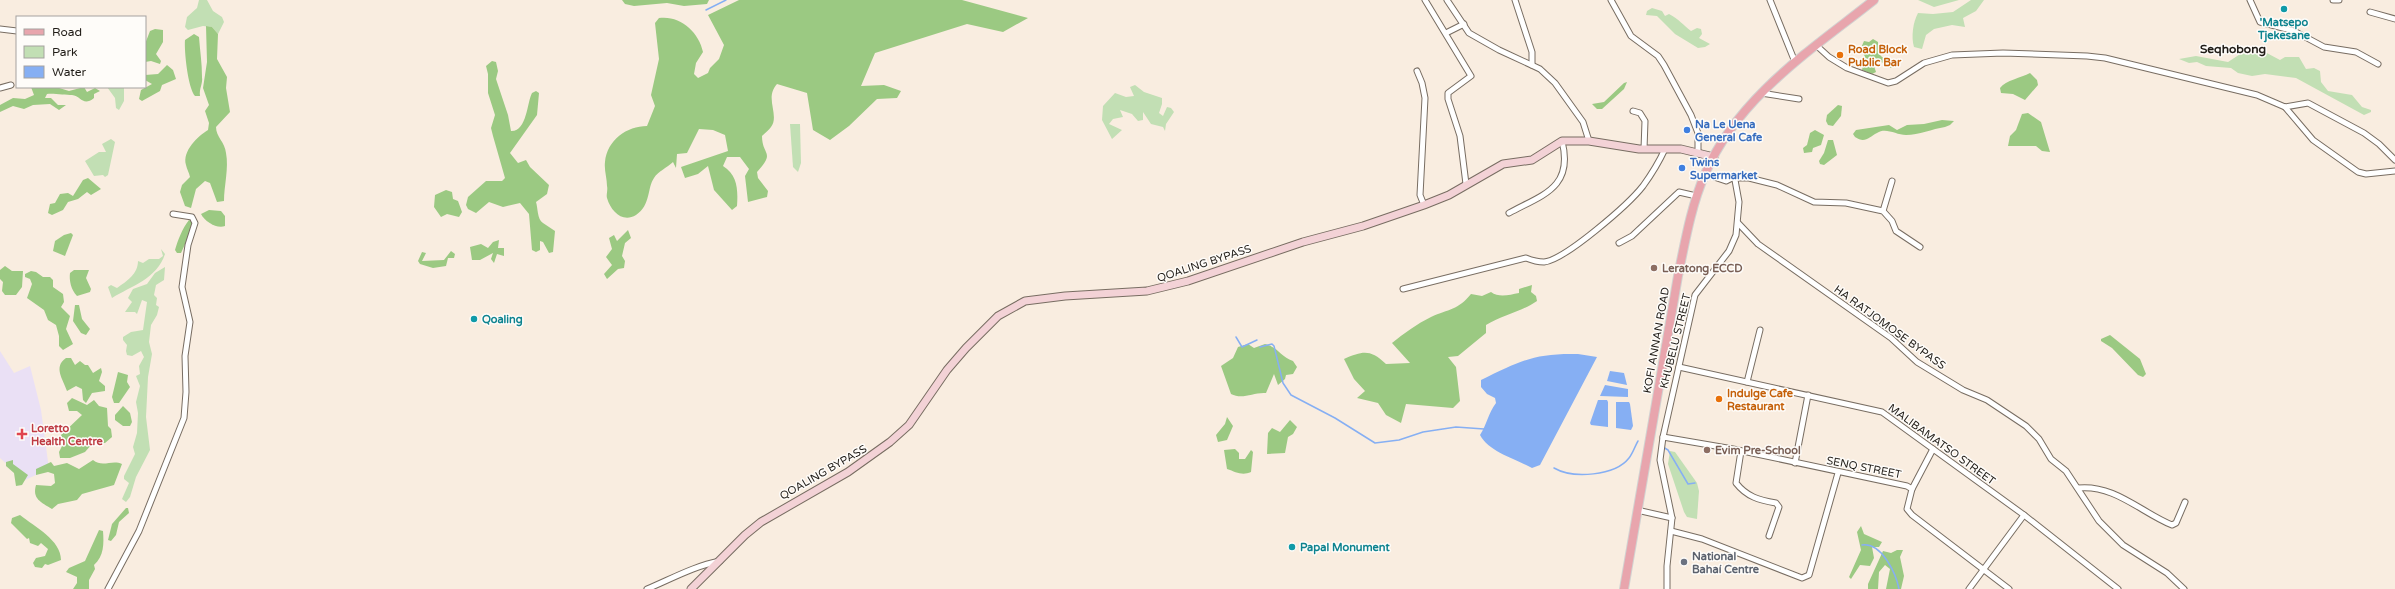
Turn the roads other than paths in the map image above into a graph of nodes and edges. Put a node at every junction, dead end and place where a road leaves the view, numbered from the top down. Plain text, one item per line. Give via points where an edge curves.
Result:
1 (1425, 0) edge
2 (1447, 0) edge
3 (1515, 0) edge
4 (1611, 0) edge
5 (1770, 0) edge
6 (1874, 0) edge
7 (2250, 0) edge
8 (2333, 0) edge
9 (2339, 0) edge
10 (2370, 12) dead end
11 (2395, 19) edge
12 (1464, 24) junction
13 (0, 29) edge
14 (16, 31) edge
15 (1446, 33) junction
16 (1817, 46) junction
17 (1795, 62) junction
18 (2378, 64) dead end
19 (1532, 65) junction
20 (1417, 71) dead end
21 (11, 85) dead end
22 (0, 88) edge
23 (1761, 93) junction
24 (1799, 99) dead end
25 (2285, 106) junction
26 (1632, 111) dead end
27 (1562, 141) junction
28 (1589, 141) junction
29 (1644, 149) junction
30 (1665, 149) junction
31 (1698, 152) junction
32 (1714, 157) junction
33 (2395, 160) edge
34 (2395, 171) edge
35 (1705, 174) junction
36 (1735, 180) junction
37 (1892, 181) dead end
38 (1466, 184) junction
39 (1692, 195) dead end
40 (1424, 205) junction
41 (1883, 211) junction
42 (1509, 213) dead end
43 (173, 214) dead end
44 (1738, 223) junction
45 (1619, 243) dead end
46 (1920, 247) dead end
47 (1403, 289) dead end
48 (1760, 330) dead end
49 (1678, 367) junction
50 (1747, 382) junction
51 (1808, 395) junction
52 (1663, 437) junction
53 (1933, 448) junction
54 (1741, 451) junction
55 (1795, 463) junction
56 (1838, 473) junction
57 (2078, 488) junction
58 (1912, 489) junction
59 (2185, 502) dead end
60 (1637, 510) junction
61 (2024, 515) junction
62 (1672, 518) junction
63 (1671, 531) junction
64 (1769, 536) dead end
65 (720, 560) junction
66 (1983, 570) junction
67 (108, 589) edge
68 (646, 589) edge
69 (691, 589) edge
70 (1624, 589) edge
71 (1667, 589) edge
72 (1969, 589) edge
73 (2009, 589) edge
74 (2118, 589) edge
75 (2184, 589) edge

1 - 15 street
2 - 12 street
3 - 19 street via 1532,52
4 - 31 street via 1631,36 1658,56 1664,65 1694,121 1698,133
5 - 17 street
6 - 16 main road, KOFI ANNAN ROAD
7 - 18 street via 2260,22 2294,32 2324,47 2356,52
8 - 9 street
10 - 11 street
12 - 15 street
12 - 19 street via 1470,33
13 - 14 street
15 - 38 street via 1471,76 1448,93 1460,136
16 - 17 main road, KOFI ANNAN ROAD
16 - 25 street via 1847,68 1888,83 1896,81 1924,63 1952,56 2003,53 2087,56 2175,74 2257,95
17 - 23 main road, KOFI ANNAN ROAD
19 - 28 street via 1555,83 1583,122
20 - 40 street via 1425,98 1420,195
21 - 22 street
23 - 24 street
23 - 32 main road, KOFI ANNAN ROAD via 1740,117
25 - 33 street via 2308,103 2364,133
25 - 34 street via 2313,140 2358,172 2372,174
26 - 29 street via 1640,113 1645,121
27 - 28 main road
27 - 38 main road, QOALING BYPASS via 1532,160 1503,164
27 - 42 street via 1564,162 1555,188 1547,195
28 - 29 main road
29 - 30 main road
30 - 31 main road
30 - 47 street via 1642,186 1626,204 1582,241 1556,258 1544,262 1526,258
31 - 32 main road
32 - 35 main road, KOFI ANNAN ROAD
35 - 36 street via 1717,180
35 - 60 main road, KOFI ANNAN ROAD via 1684,246
36 - 41 street via 1743,177 1777,185 1814,202 1846,203
36 - 44 street, KHUBELU STREET via 1739,202
37 - 41 street
38 - 40 main road, QOALING BYPASS via 1449,195
39 - 45 street via 1679,192 1632,236
40 - 65 main road, QOALING BYPASS via 1165,288 1044,298 1025,301 1010,308 998,316 966,348 908,425 890,442 848,472 761,522 744,534
41 - 46 street via 1896,230
43 - 67 street via 192,216 195,223 188,245 182,287 190,322 185,356 184,418 139,531
44 - 49 street, KHUBELU STREET via 1733,244 1695,295
44 - 57 street, HA RATJOMOSE BYPASS via 1758,244 1891,338 1917,362 1963,390 1987,400 2026,426 2051,459 2066,471
48 - 50 street
49 - 50 street, MALIBAMATSO STREET
49 - 52 street, KHUBELU STREET
50 - 51 street, MALIBAMATSO STREET
51 - 53 street, MALIBAMATSO STREET via 1882,412
51 - 55 street
52 - 54 street, SENQ STREET
52 - 62 street, KHUBELU STREET via 1660,460
53 - 58 street
53 - 61 street, MALIBAMATSO STREET
54 - 55 street, SENQ STREET
54 - 64 street via 1736,483 1743,492 1756,499 1776,503 1779,507
55 - 56 street, SENQ STREET
56 - 58 street, SENQ STREET
56 - 63 street via 1809,575 1802,578 1702,539
57 - 59 street via 2123,497 2144,512 2172,525 2176,523
57 - 75 street, HA RATJOMOSE BYPASS via 2099,521 2123,544 2168,573
58 - 66 street, SENQ STREET via 1907,509 1912,515
60 - 62 street
60 - 70 main road, KOFI ANNAN ROAD
61 - 66 street
61 - 74 street, MALIBAMATSO STREET
62 - 63 street, KHUBELU STREET
63 - 71 street, KHUBELU STREET
65 - 68 street via 697,566
65 - 69 main road, QOALING BYPASS
66 - 72 street
66 - 73 street, SENQ STREET

